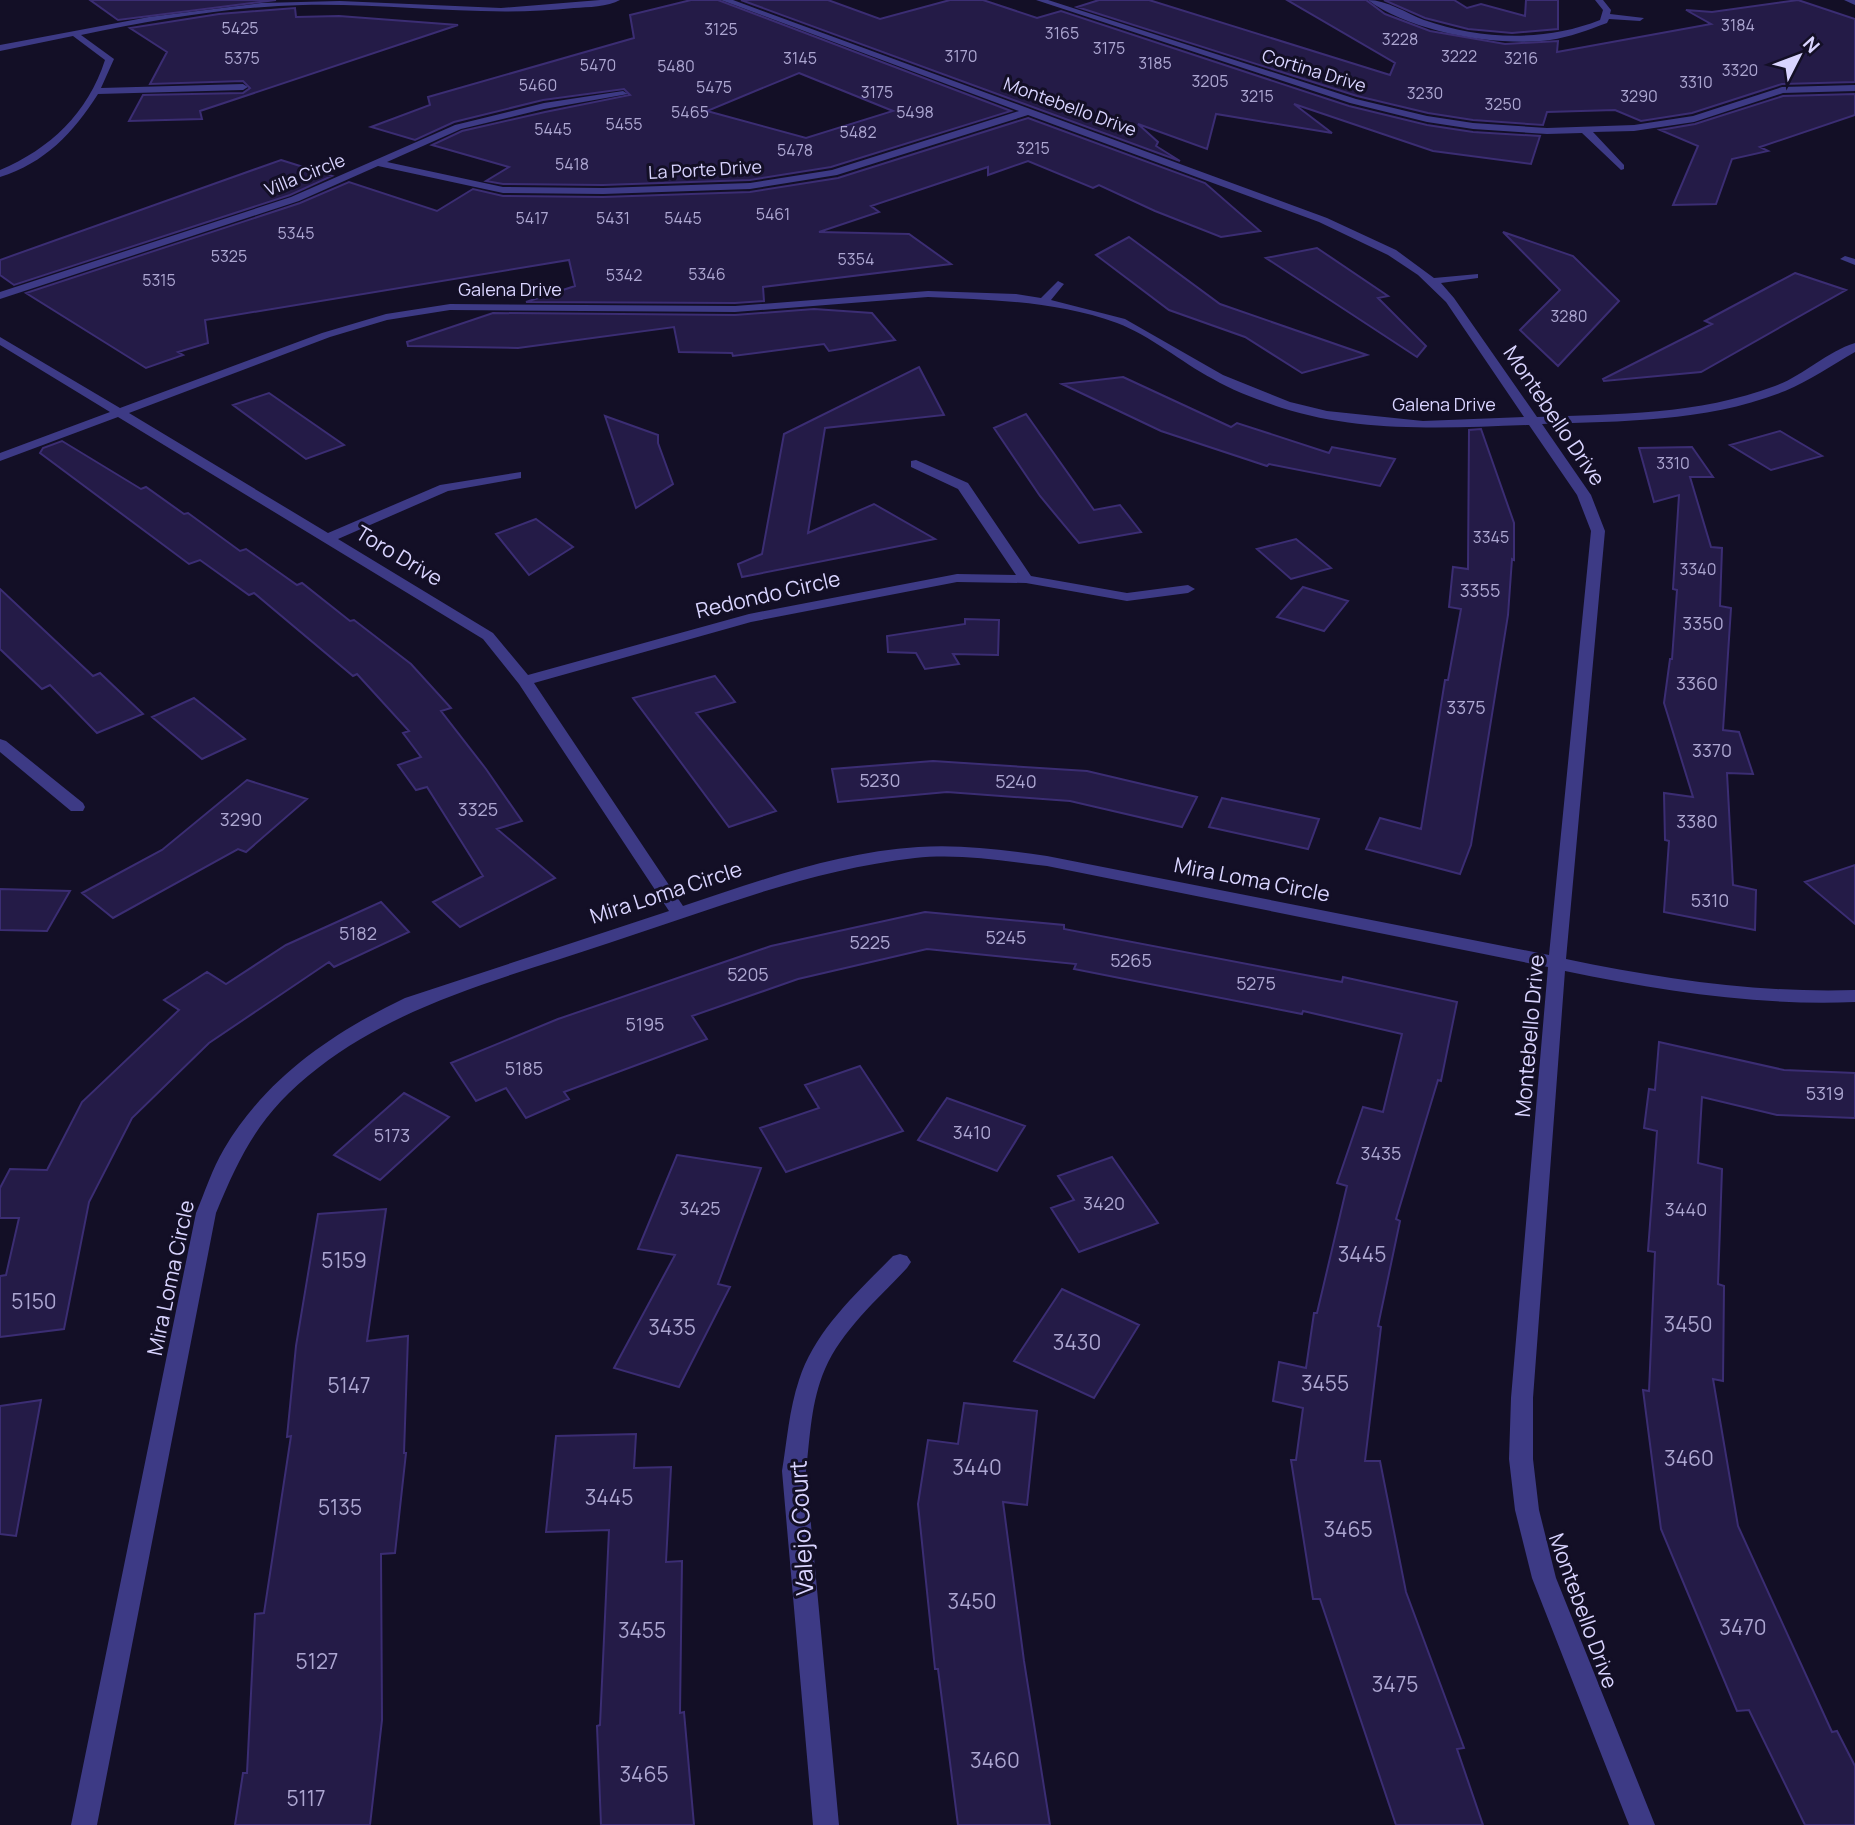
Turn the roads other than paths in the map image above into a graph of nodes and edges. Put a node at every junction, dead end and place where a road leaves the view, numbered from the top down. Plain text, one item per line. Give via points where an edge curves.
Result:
1 (616, 0) edge
2 (725, 0) edge
3 (1040, 0) edge
4 (1372, 0) edge
5 (1599, 0) edge
6 (1848, 0) edge
7 (1855, 3) edge
8 (1606, 16) junction
9 (1640, 18) dead end
10 (75, 34) junction
11 (0, 48) edge
12 (243, 87) dead end
13 (1855, 88) edge
14 (96, 91) junction
15 (623, 94) dead end
16 (1027, 112) junction
17 (1586, 131) junction
18 (377, 163) junction
19 (1621, 167) dead end
20 (0, 174) edge
21 (1474, 276) dead end
22 (1434, 281) junction
23 (1058, 284) dead end
24 (0, 296) edge
25 (1044, 301) junction
26 (0, 341) edge
27 (1855, 347) edge
28 (120, 412) junction
29 (1535, 422) junction
30 (0, 457) edge
31 (916, 464) dead end
32 (516, 475) dead end
33 (329, 538) junction
34 (1026, 579) junction
35 (1188, 589) dead end
36 (525, 681) junction
37 (0, 744) edge
38 (77, 807) dead end
39 (678, 912) junction
40 (1557, 962) junction
41 (1855, 996) edge
42 (900, 1262) dead end
43 (84, 1825) edge
44 (826, 1825) edge
45 (1642, 1825) edge

1 - 10 street via 493,10 353,2 271,4 187,13
2 - 16 street, Montebello Drive
3 - 17 street, Cortina Drive via 1392,111 1473,126
4 - 8 street via 1444,29 1491,37 1556,35 1596,25
5 - 8 street
6 - 7 street
8 - 9 street
10 - 11 street
10 - 14 street via 110,59
12 - 14 street
13 - 17 street, Cortina Drive via 1782,90 1694,119
14 - 20 street via 54,145
15 - 18 street, Villa Circle via 484,119
16 - 18 street, La Porte Drive via 833,173 740,187 503,190
16 - 22 street, Montebello Drive via 1323,220 1399,255
17 - 19 street
18 - 24 street, Villa Circle via 269,208
21 - 22 street
22 - 29 street, Montebello Drive
23 - 25 street
25 - 28 street, Galena Drive via 957,293 735,309 450,307 356,325
25 - 29 street, Galena Drive via 1121,321 1219,378 1286,405 1327,415 1412,424
26 - 28 street, Toro Drive
27 - 29 street, Galena Drive via 1782,388 1726,405 1658,416
28 - 30 street, Galena Drive
28 - 33 street, Toro Drive
29 - 40 street, Montebello Drive via 1584,495 1598,531
31 - 34 street via 963,486
32 - 33 street via 445,488
33 - 36 street, Toro Drive via 488,636
34 - 35 street, Redondo Circle via 1127,597
34 - 36 street, Redondo Circle via 957,578 794,608
36 - 39 street, Toro Drive
37 - 38 street
39 - 40 street, Mira Loma Circle via 795,875 864,860 919,852 981,853 1047,861
39 - 43 street, Mira Loma Circle via 412,1003 367,1023 321,1053 289,1082 256,1116 236,1146 206,1213
40 - 41 street, Mira Loma Circle via 1765,996
40 - 45 street, Montebello Drive via 1521,1459 1527,1510 1545,1578
42 - 44 street, Valejo Court via 838,1329 814,1370 794,1471

